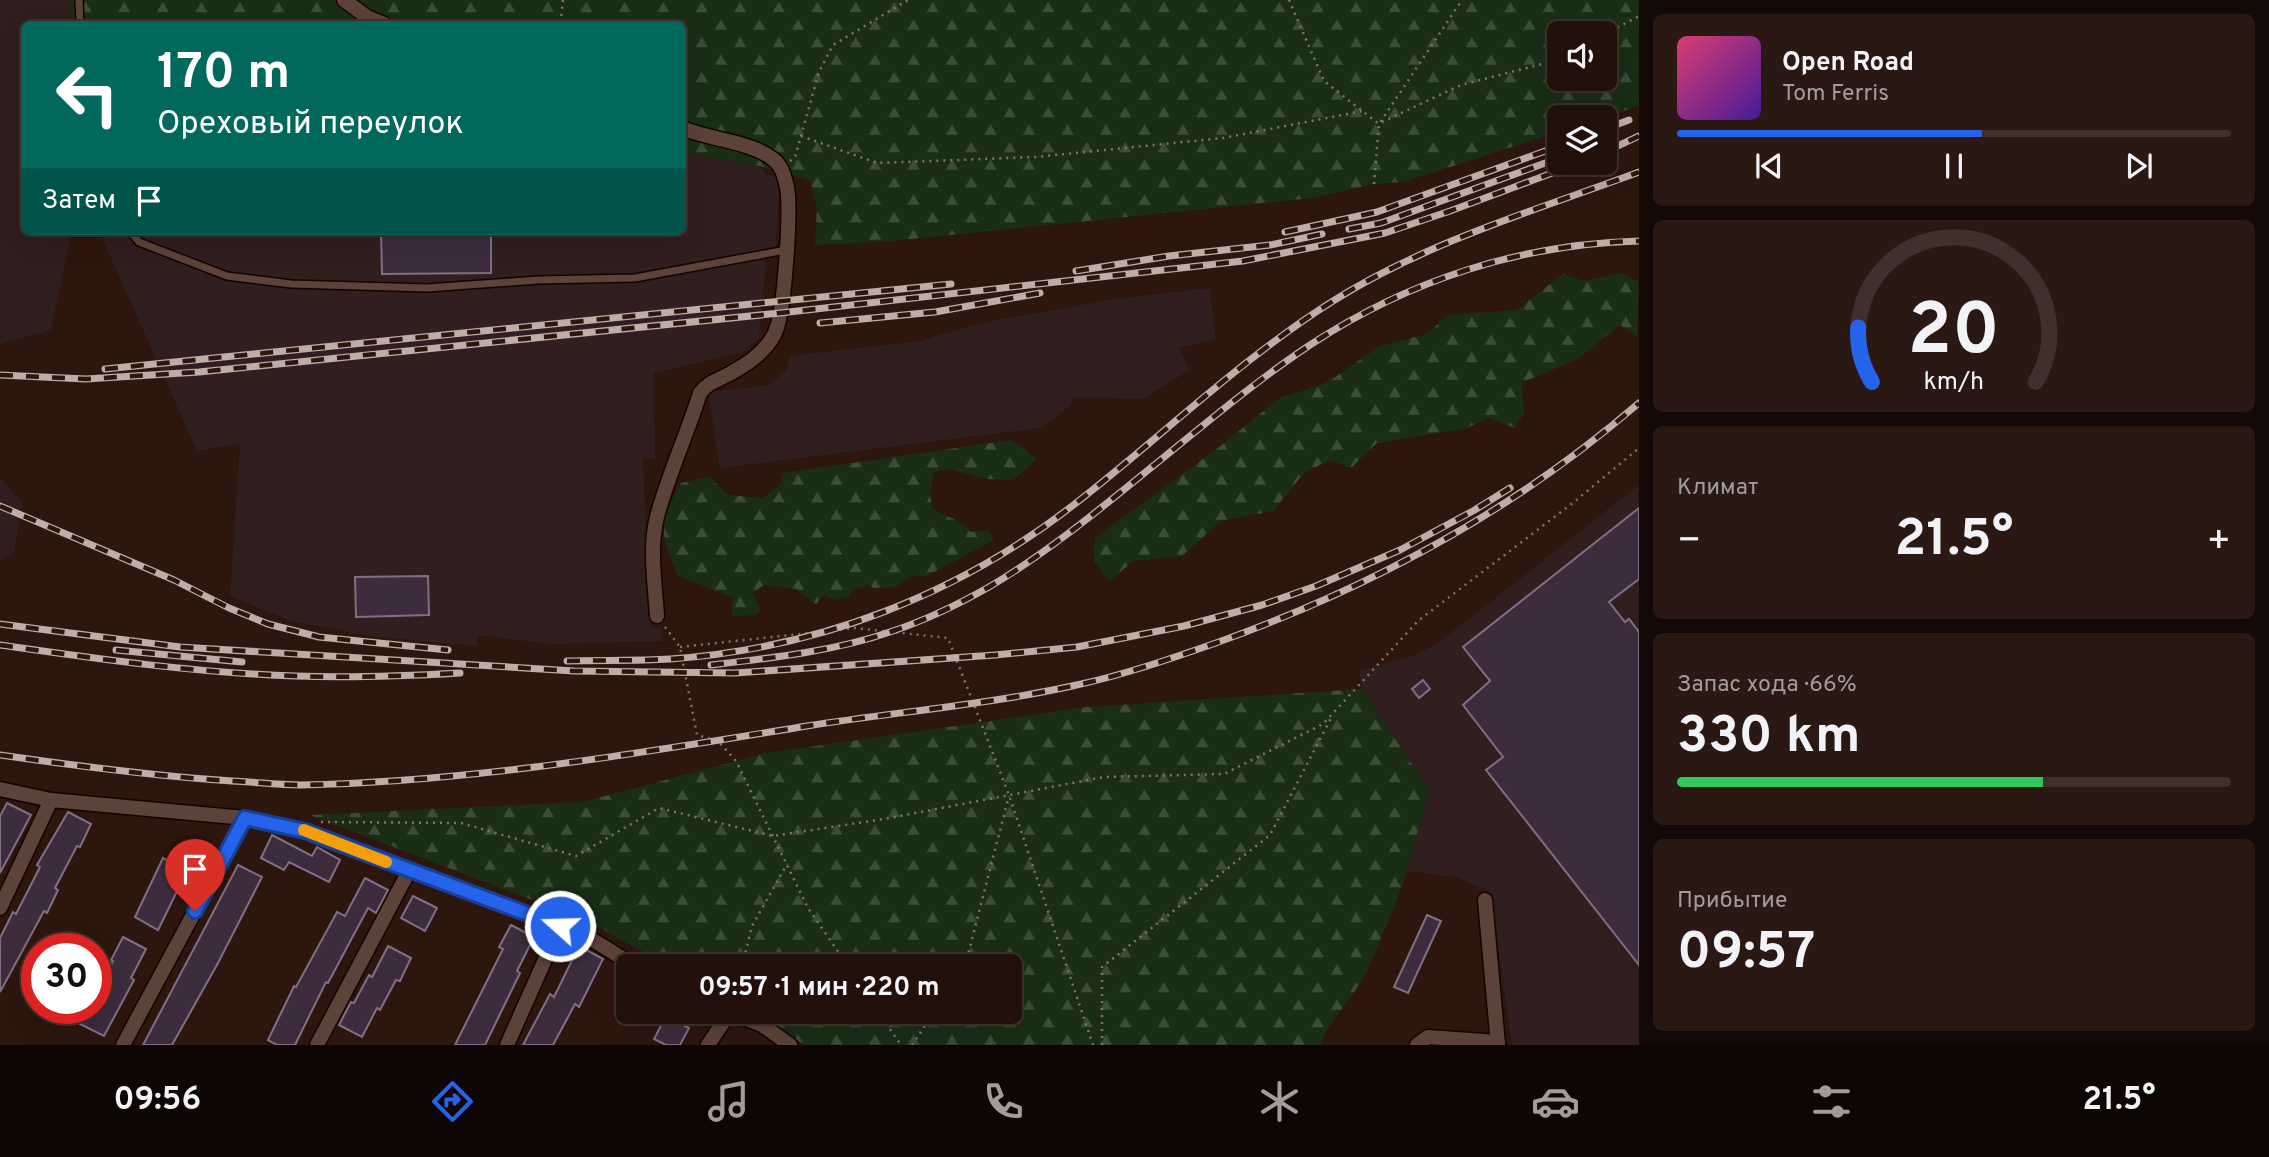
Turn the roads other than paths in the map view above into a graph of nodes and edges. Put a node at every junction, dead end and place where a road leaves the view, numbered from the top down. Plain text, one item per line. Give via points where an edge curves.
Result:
1 (79, 0) edge
2 (344, 0) edge
3 (80, 21) edge
4 (377, 21) edge
5 (686, 130) edge
6 (133, 235) edge
7 (786, 250) junction
8 (657, 616) road end
9 (0, 789) edge
10 (51, 800) junction
11 (245, 818) junction
12 (410, 871) junction
13 (1485, 900) dead end
14 (0, 908) edge
15 (560, 926) junction
16 (616, 954) edge
17 (721, 1024) edge
18 (759, 1024) edge
19 (1498, 1043) edge
20 (123, 1045) edge
21 (317, 1045) edge
22 (507, 1045) edge
23 (708, 1045) edge
24 (790, 1045) edge
25 (1417, 1045) edge

1 - 3 lane
2 - 4 street
5 - 7 street via 755,149 782,167 788,190
6 - 7 lane via 139,242 227,276 291,284 427,288 635,278
7 - 8 street via 776,331 752,359 707,383 700,393 657,518
9 - 10 street
10 - 11 street
10 - 14 street
11 - 12 street via 305,831
11 - 20 street
12 - 15 street
12 - 21 street
13 - 19 street
15 - 16 street
15 - 22 street
17 - 23 street
18 - 24 street
19 - 25 street via 1428,1037

